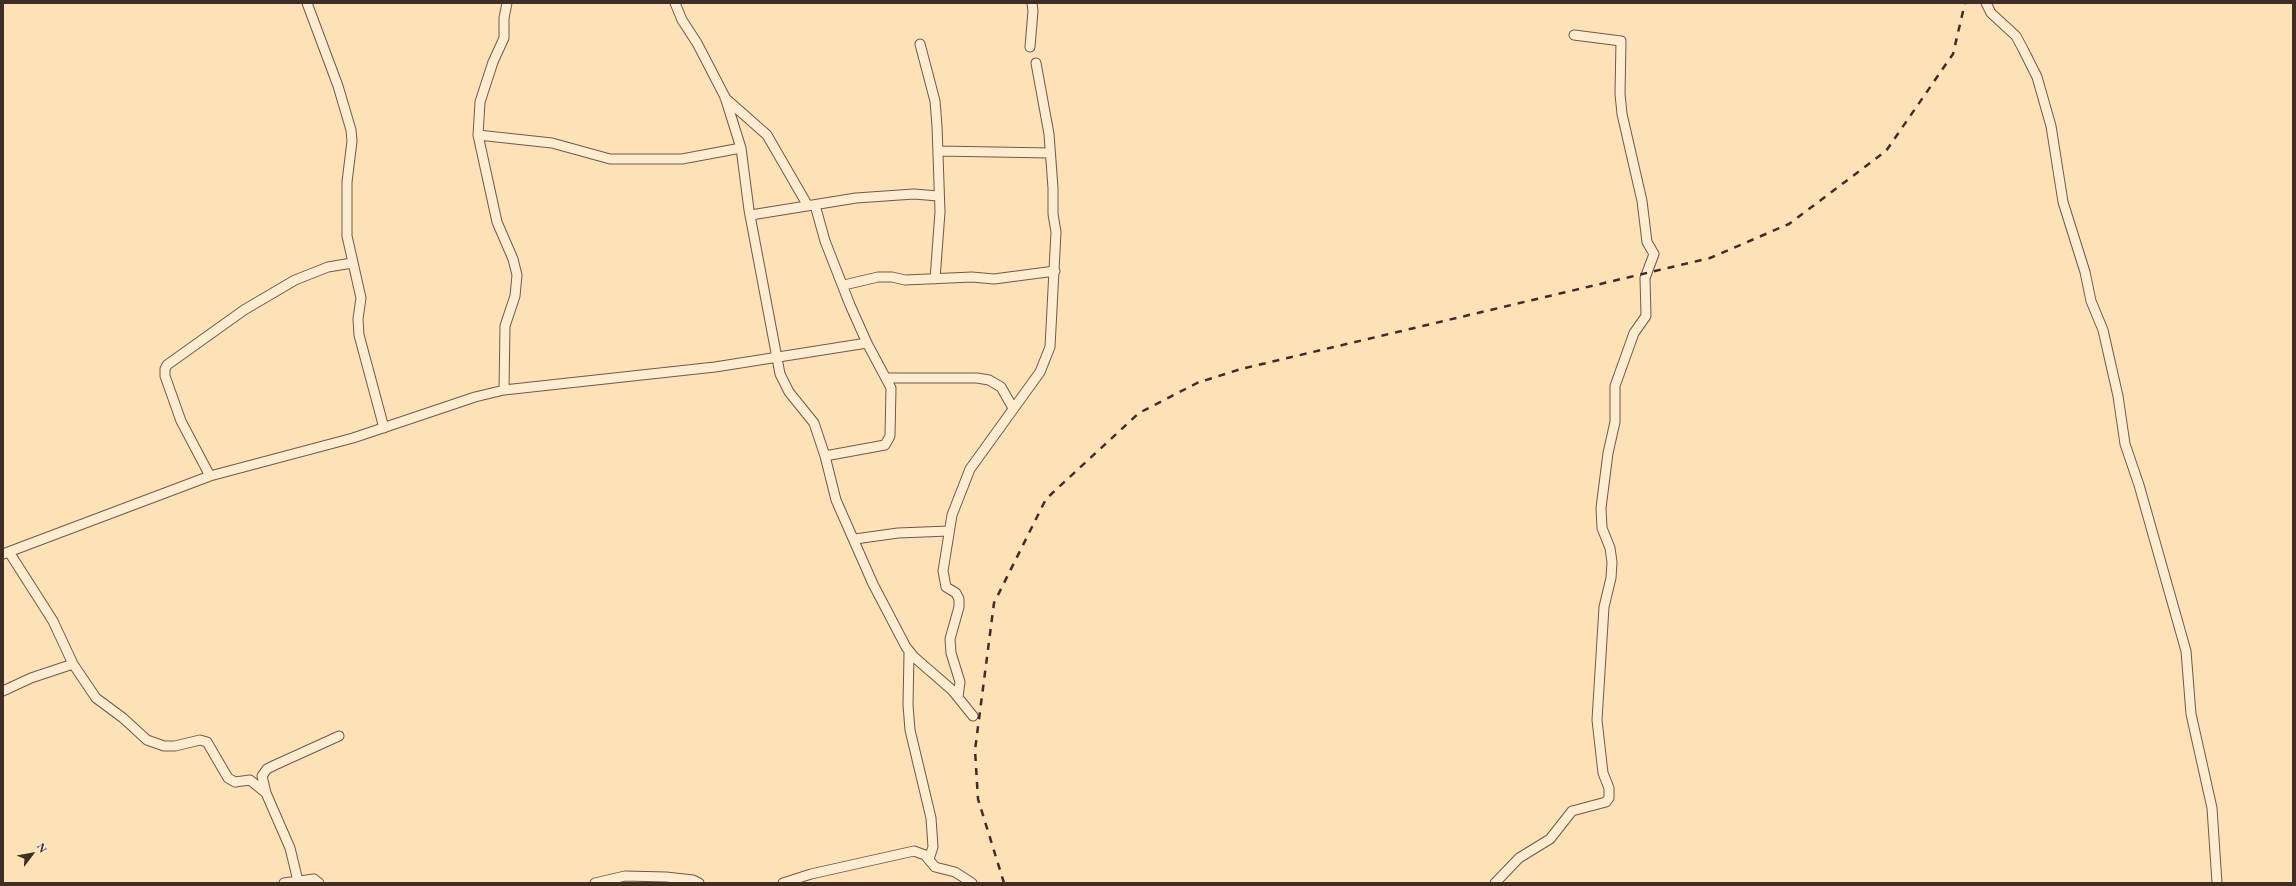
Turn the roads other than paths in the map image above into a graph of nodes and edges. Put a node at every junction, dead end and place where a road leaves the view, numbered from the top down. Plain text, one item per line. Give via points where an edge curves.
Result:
1 (307, 3) edge
2 (507, 3) edge
3 (675, 3) edge
4 (1032, 3) edge
5 (1986, 3) edge
6 (1574, 35) dead end
7 (920, 44) dead end
8 (1030, 47) dead end
9 (1036, 63) dead end
10 (725, 97) junction
11 (478, 135) junction
12 (741, 148) junction
13 (938, 151) junction
14 (956, 151) junction
15 (1050, 153) junction
16 (938, 170) junction
17 (938, 196) junction
18 (812, 206) junction
19 (750, 215) junction
20 (352, 263) junction
21 (1055, 271) junction
22 (935, 279) junction
23 (844, 285) junction
24 (867, 343) junction
25 (776, 358) junction
26 (887, 378) junction
27 (504, 390) junction
28 (1013, 408) junction
29 (384, 428) junction
30 (825, 456) junction
31 (210, 476) junction
32 (949, 530) junction
33 (855, 539) junction
34 (6, 553) edge
35 (909, 653) junction
36 (73, 664) junction
37 (3, 691) edge
38 (958, 696) junction
39 (973, 716) dead end
40 (339, 736) dead end
41 (266, 793) junction
42 (929, 859) junction
43 (298, 881) junction
44 (284, 883) edge
45 (319, 883) edge
46 (595, 883) edge
47 (698, 883) edge
48 (783, 883) edge
49 (972, 883) edge
50 (1496, 883) edge
51 (2217, 883) edge

1 - 20 street via 338,86 351,130 346,215
2 - 11 street via 504,38 480,102
3 - 10 street
4 - 8 street
5 - 51 street via 1990,13 2016,36 2023,49 2037,77 2051,126 2063,202 2091,301 2103,330 2118,396 2125,444 2186,651 2191,714 2212,808
6 - 50 street via 1621,41 1622,114 1642,201 1647,242 1654,254 1646,278 1646,316 1634,333 1615,386 1615,422 1601,508 1602,528 1610,548 1612,562 1604,607 1597,720 1603,773 1609,788 1609,798 1606,802 1572,812 1550,839 1519,858
7 - 13 street via 935,101
9 - 15 street
10 - 12 street
10 - 18 street via 767,135
11 - 12 street via 552,143 610,159 682,159
11 - 27 street via 495,215 513,259 516,275 515,296 504,326
12 - 19 street
13 - 14 street
13 - 16 street
14 - 15 street
14 - 16 street
15 - 21 street via 1056,232
16 - 17 street
17 - 18 street via 914,194 856,198
17 - 22 street via 940,212
18 - 19 street
18 - 23 street
19 - 25 street
20 - 29 street via 361,298 359,335
20 - 31 street via 328,267 295,280 244,310 167,365 165,376 181,421
21 - 22 street via 994,279
21 - 28 street via 1050,347 1040,372
22 - 23 street via 905,280 878,277
23 - 24 street
24 - 25 street
24 - 26 street
25 - 27 street via 700,369
25 - 30 street via 789,392 814,423
26 - 28 street via 956,377 989,380 1001,387
26 - 30 street via 892,388 888,442 880,448
27 - 29 street via 475,397
28 - 32 street via 970,469 957,500
29 - 31 street
30 - 33 street via 836,500
31 - 34 street
32 - 33 street
32 - 38 street via 943,571 946,587 956,593 959,599 950,639 960,682
33 - 35 street via 873,584
34 - 36 street via 53,621
35 - 38 street
35 - 42 street via 910,730 931,818 933,847
36 - 37 street via 31,678
36 - 41 street via 96,698 147,740 164,746 200,740 207,742 228,778 235,782 250,780
38 - 39 street
40 - 41 street via 267,769 262,776
41 - 43 street via 290,848
42 - 48 street via 920,852 900,853
42 - 49 street via 935,867 955,872
43 - 44 street
43 - 45 street via 314,879
46 - 47 street via 631,876 666,877 693,880

